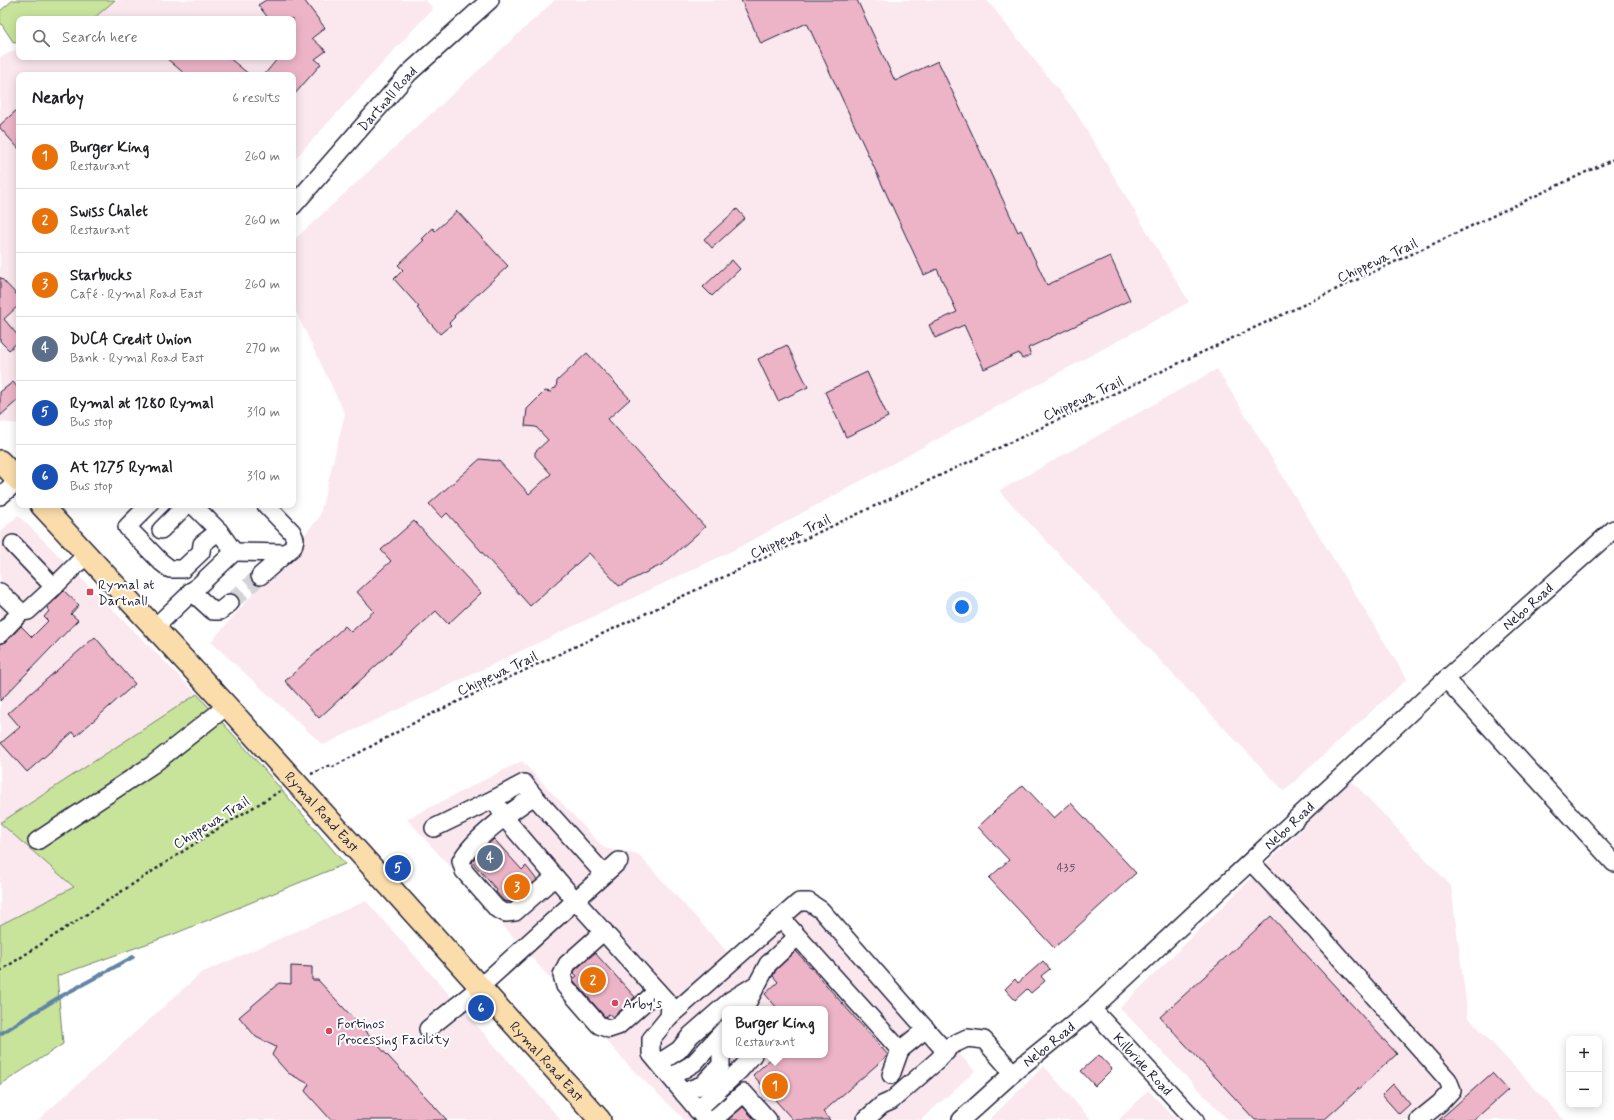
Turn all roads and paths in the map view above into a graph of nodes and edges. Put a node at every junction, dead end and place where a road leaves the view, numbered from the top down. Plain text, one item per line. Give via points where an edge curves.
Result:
1 (490, 0) edge
2 (1614, 159) edge
3 (296, 203) edge
4 (0, 461) edge
5 (16, 478) edge
6 (16, 483) edge
7 (0, 496) edge
8 (44, 508) edge
9 (146, 508) edge
10 (191, 508) edge
11 (196, 508) edge
12 (269, 508) edge
13 (1614, 529) edge
14 (161, 530) dead end
15 (219, 531) junction
16 (12, 544) dead end
17 (234, 552) junction
18 (286, 553) junction
19 (86, 555) junction
20 (260, 576) tunnel mouth
21 (54, 587) junction
22 (191, 591) junction
23 (0, 592) edge
24 (230, 603) tunnel mouth
25 (21, 612) junction
26 (154, 628) junction
27 (0, 634) edge
28 (1446, 679) junction
29 (227, 706) junction
30 (295, 782) junction
31 (534, 796) junction
32 (494, 799) junction
33 (504, 817) junction
34 (434, 828) dead end
35 (38, 841) dead end
36 (619, 860) dead end
37 (1251, 862) junction
38 (1614, 863) edge
39 (604, 874) junction
40 (555, 876) junction
41 (575, 900) junction
42 (781, 918) junction
43 (604, 931) junction
44 (798, 938) junction
45 (0, 971) edge
46 (757, 984) junction
47 (480, 987) junction
48 (658, 991) junction
49 (724, 1006) edge
50 (746, 1006) edge
51 (722, 1008) edge
52 (1092, 1009) junction
53 (669, 1017) junction
54 (428, 1029) dead end
55 (926, 1029) junction
56 (722, 1040) edge
57 (719, 1050) edge
58 (900, 1050) junction
59 (946, 1052) junction
60 (750, 1058) edge
61 (659, 1063) junction
62 (1013, 1072) junction
63 (891, 1075) dead end
64 (671, 1078) junction
65 (731, 1079) junction
66 (688, 1092) junction
67 (744, 1093) junction
68 (702, 1115) edge
69 (763, 1117) edge
70 (600, 1120) edge
71 (713, 1120) edge
72 (865, 1120) edge
73 (961, 1120) edge
74 (1195, 1120) edge
75 (1419, 1120) edge

1 - 3 street, Dartnall Road via 410,73
2 - 30 path, Chippewa Trail via 423,718 333,767 331,764
4 - 5 main road
6 - 7 street
8 - 19 main road, Rymal Road East
9 - 15 street via 127,527 170,569 183,569 202,552 202,544
10 - 14 street
11 - 15 street
12 - 18 street via 292,532 295,539 293,547
13 - 28 street, Nebo Road
15 - 17 street
16 - 21 street
17 - 18 street
17 - 22 street
18 - 20 street
19 - 21 street
19 - 26 main road, Rymal Road East
21 - 25 street via 28,611
22 - 24 street via 213,611 220,612
22 - 26 street
23 - 25 street
25 - 27 street
26 - 29 main road, Rymal Road East
28 - 37 street, Nebo Road
28 - 38 street
29 - 30 main road, Rymal Road East
29 - 35 street via 152,765
30 - 45 path, Chippewa Trail via 214,831
30 - 47 main road, Rymal Road East
31 - 32 street via 524,784
31 - 33 street
31 - 39 street
32 - 33 street
32 - 34 street
33 - 40 street
33 - 40 street via 466,852 461,861 464,871 497,909 506,914 515,912
36 - 39 street
37 - 52 street, Nebo Road
37 - 75 street via 1317,932 1448,1080 1452,1090
39 - 41 street
40 - 41 street
41 - 43 street
41 - 47 street
42 - 44 street
42 - 53 street
42 - 55 street via 798,902 809,902 821,910
43 - 48 street
43 - 48 street via 567,964 562,975 565,986 599,1025 609,1029 618,1026
44 - 46 street via 768,964
44 - 58 street
46 - 49 street
46 - 50 street
47 - 54 street
47 - 70 main road, Rymal Road East
48 - 53 street via 670,1005
51 - 61 street via 691,1035 679,1050
52 - 62 street, Nebo Road
52 - 74 street, Kilbride Road
53 - 61 street via 651,1039 651,1054
55 - 58 street
55 - 59 street
56 - 57 street
57 - 64 street
57 - 66 street via 721,1065 702,1084
58 - 63 street
59 - 62 street via 950,1046 967,1038 984,1040
59 - 72 street via 892,1101 882,1105
60 - 65 street
61 - 64 street
62 - 73 street, Nebo Road
64 - 66 street
65 - 67 street
65 - 68 street
66 - 68 street
67 - 69 street
67 - 71 street

